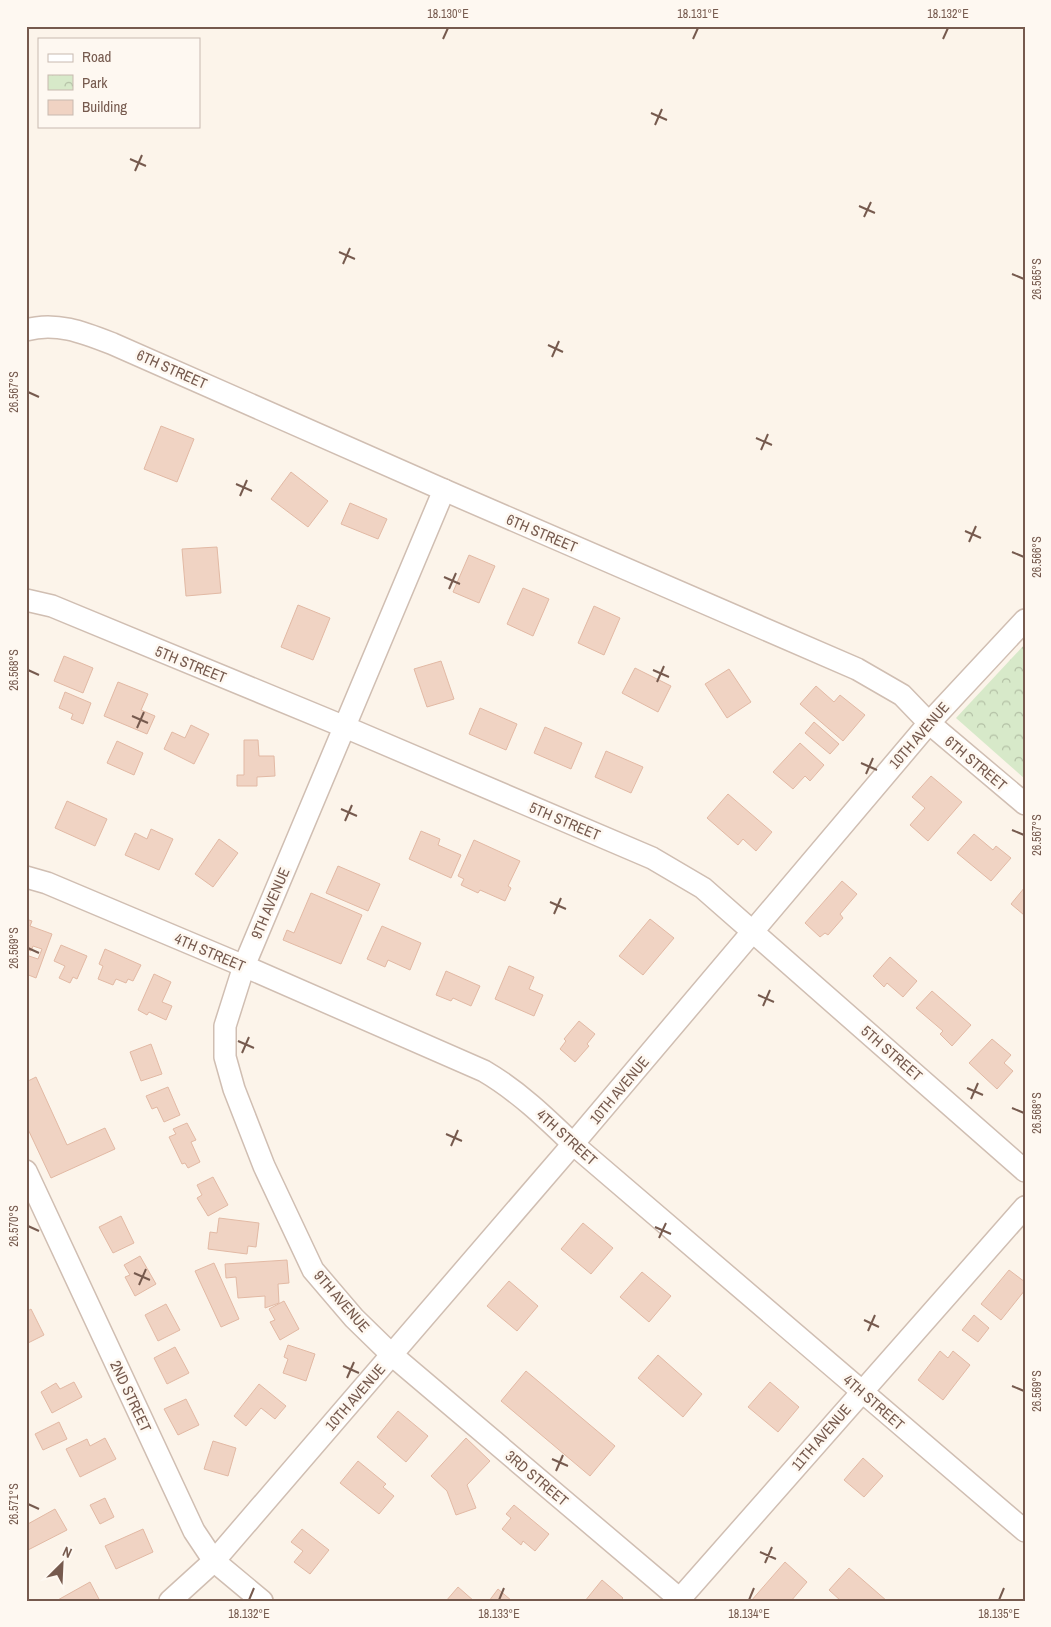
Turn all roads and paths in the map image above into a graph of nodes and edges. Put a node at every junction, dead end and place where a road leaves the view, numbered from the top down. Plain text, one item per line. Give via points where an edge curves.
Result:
1 (26, 330) edge
2 (444, 490) junction
3 (26, 600) edge
4 (1025, 620) edge
5 (929, 723) junction
6 (345, 727) junction
7 (1025, 804) edge
8 (26, 877) edge
9 (754, 932) junction
10 (244, 966) junction
11 (573, 1144) junction
12 (26, 1171) edge
13 (1025, 1171) edge
14 (1025, 1207) edge
15 (392, 1355) junction
16 (861, 1391) junction
17 (1025, 1531) edge
18 (214, 1561) junction
19 (680, 1600) edge
20 (170, 1601) edge
21 (262, 1601) edge

1 - 2 street, 6TH STREET via 55,326 106,341
2 - 5 street, 6TH STREET via 856,669 902,695
2 - 6 street, 9TH AVENUE
3 - 6 street, 5TH STREET via 52,606
4 - 5 street, 10TH AVENUE
5 - 7 street, 6TH STREET
5 - 9 street, 10TH AVENUE
6 - 9 street, 5TH STREET via 652,858 702,888
6 - 10 street, 9TH AVENUE
8 - 10 street, 4TH STREET
9 - 11 street, 10TH AVENUE
9 - 13 street, 5TH STREET
10 - 11 street, 4TH STREET via 484,1071 524,1098
10 - 15 street, 9TH AVENUE via 225,1026 225,1057 237,1097 264,1166 313,1270 354,1318
11 - 15 street, 10TH AVENUE
11 - 16 street, 4TH STREET
12 - 18 street, 2ND STREET via 171,1484 194,1531
14 - 16 street, 11TH AVENUE
15 - 18 street, 10TH AVENUE
15 - 19 street, 3RD STREET
16 - 17 street, 4TH STREET
16 - 19 street, 11TH AVENUE
18 - 20 street, 10TH AVENUE
18 - 21 street, 2ND STREET

